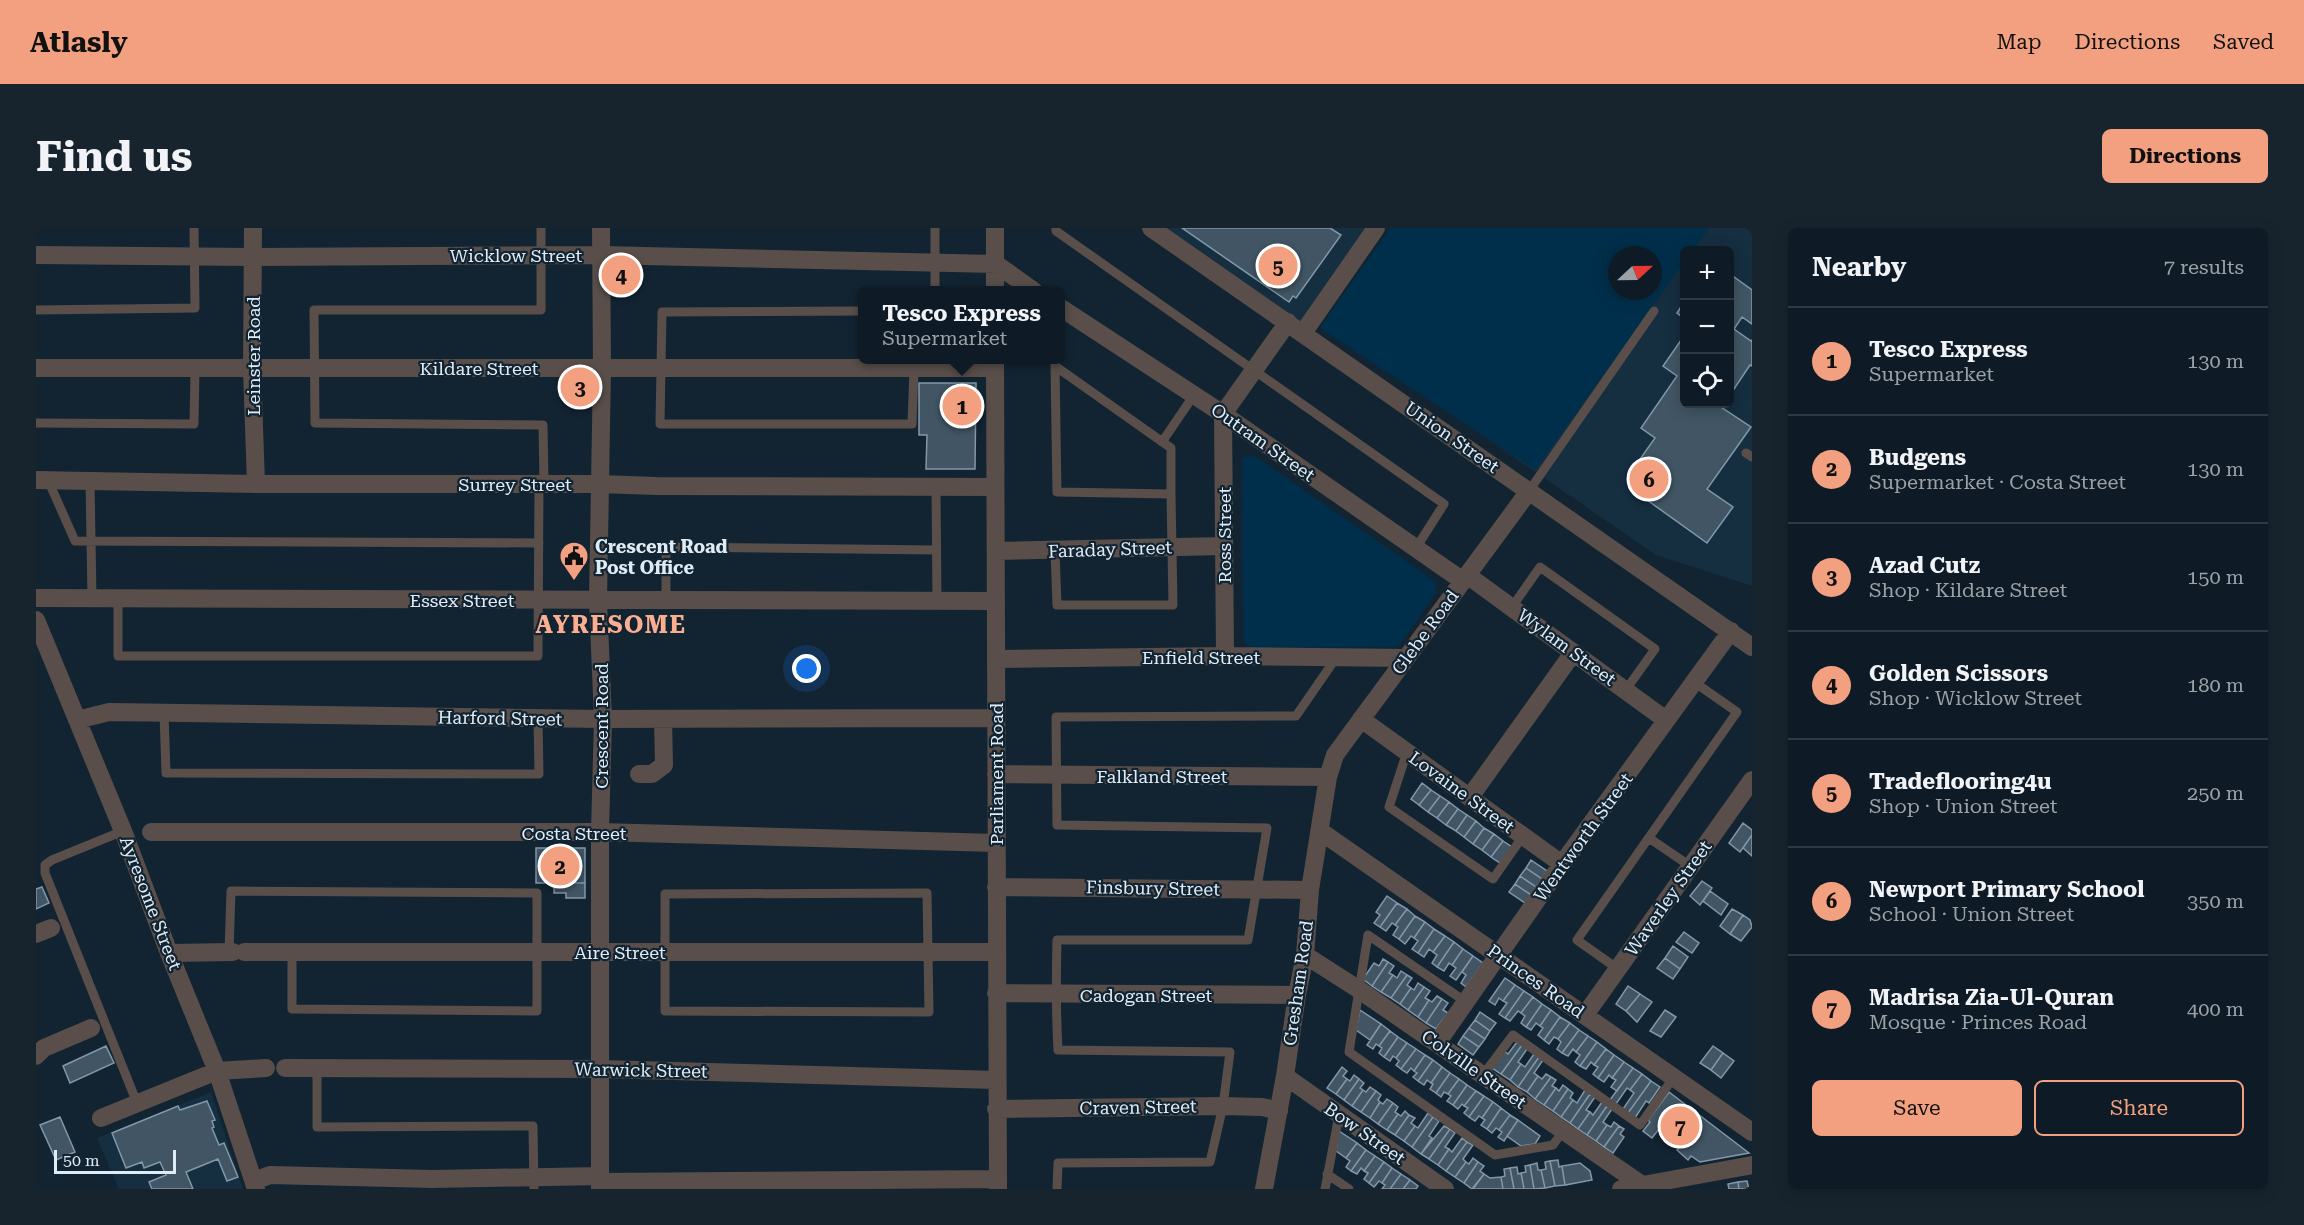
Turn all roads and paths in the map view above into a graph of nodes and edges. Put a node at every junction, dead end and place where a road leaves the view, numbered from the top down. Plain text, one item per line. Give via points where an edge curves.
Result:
1 (194, 228) edge
2 (253, 228) edge
3 (541, 228) edge
4 (601, 228) edge
5 (935, 228) edge
6 (996, 228) edge
7 (1056, 228) edge
8 (1151, 228) edge
9 (1366, 231) edge
10 (36, 255) edge
11 (541, 255) junction
12 (601, 255) junction
13 (195, 256) junction
14 (253, 257) junction
15 (935, 263) junction
16 (996, 264) junction
17 (935, 286) edge
18 (995, 286) edge
19 (1028, 286) edge
20 (36, 310) edge
21 (858, 311) edge
22 (1065, 311) edge
23 (1654, 311) dead end
24 (1288, 322) junction
25 (1303, 333) junction
26 (995, 364) edge
27 (1055, 364) edge
28 (1056, 364) edge
29 (36, 368) edge
30 (602, 368) junction
31 (661, 368) junction
32 (914, 368) junction
33 (195, 369) junction
34 (252, 369) junction
35 (315, 369) junction
36 (1254, 370) junction
37 (1194, 395) junction
38 (1223, 414) junction
39 (36, 423) edge
40 (1162, 442) junction
41 (42, 480) edge
42 (90, 481) junction
43 (256, 484) junction
44 (542, 484) junction
45 (600, 484) junction
46 (995, 487) junction
47 (936, 488) junction
48 (1529, 491) junction
49 (1171, 494) junction
50 (91, 541) junction
51 (540, 543) junction
52 (1224, 546) junction
53 (1172, 547) junction
54 (1416, 548) junction
55 (936, 550) junction
56 (996, 551) junction
57 (1055, 551) junction
58 (1465, 578) junction
59 (36, 598) edge
60 (92, 598) junction
61 (118, 598) junction
62 (539, 600) junction
63 (598, 601) junction
64 (666, 601) junction
65 (937, 601) junction
66 (996, 601) junction
67 (1512, 607) junction
68 (36, 620) edge
69 (1745, 637) edge
70 (1573, 653) junction
71 (1225, 656) junction
72 (1336, 657) junction
73 (1406, 658) junction
74 (996, 659) junction
75 (1694, 682) junction
76 (1625, 690) junction
77 (164, 713) junction
78 (537, 718) junction
79 (996, 718) junction
80 (603, 719) junction
81 (663, 719) junction
82 (1362, 719) junction
83 (77, 720) junction
84 (1666, 720) junction
85 (1407, 752) junction
86 (639, 774) dead end
87 (996, 774) junction
88 (1055, 775) junction
89 (1328, 777) junction
90 (1752, 780) edge
91 (1470, 797) junction
92 (123, 831) junction
93 (1320, 831) junction
94 (151, 832) dead end
95 (600, 832) junction
96 (1523, 836) junction
97 (1649, 837) junction
98 (996, 843) junction
99 (1562, 864) junction
100 (1685, 874) junction
101 (996, 887) junction
102 (1257, 889) junction
103 (1310, 890) junction
104 (235, 952) junction
105 (292, 952) junction
106 (538, 952) junction
107 (601, 952) junction
108 (665, 952) junction
109 (928, 952) junction
110 (996, 952) junction
111 (169, 953) junction
112 (1500, 955) junction
113 (1305, 956) junction
114 (1618, 969) junction
115 (1358, 989) junction
116 (996, 993) junction
117 (1058, 995) junction
118 (1297, 995) junction
119 (1466, 1002) junction
120 (1585, 1015) junction
121 (91, 1028) dead end
122 (1437, 1043) junction
123 (36, 1056) edge
124 (266, 1068) dead end
125 (285, 1068) dead end
126 (317, 1069) junction
127 (601, 1069) junction
128 (217, 1071) junction
129 (1483, 1075) junction
130 (1285, 1076) junction
131 (1674, 1077) junction
132 (996, 1080) junction
133 (137, 1103) junction
134 (1223, 1106) junction
135 (996, 1109) junction
136 (1279, 1111) junction
137 (1340, 1114) junction
138 (101, 1118) dead end
139 (1563, 1131) junction
140 (1752, 1132) edge
141 (1752, 1165) edge
142 (1327, 1174) junction
143 (600, 1182) edge
144 (348, 1183) edge
145 (533, 1183) edge
146 (998, 1184) edge
147 (255, 1185) edge
148 (1642, 1185) junction
149 (1057, 1189) edge
150 (1264, 1189) edge
151 (1325, 1189) edge
152 (1349, 1189) edge
153 (1445, 1189) edge
154 (1621, 1189) edge

1 - 13 lane
2 - 14 street, Leinster Road
3 - 11 lane
4 - 12 street, Crescent Road
5 - 15 lane
6 - 16 street
7 - 36 lane
8 - 24 street, Union Street
9 - 25 street
10 - 13 street, Wicklow Street
11 - 12 street, Wicklow Street
11 - 14 street, Wicklow Street
11 - 35 lane via 541,310 314,310
12 - 15 street, Wicklow Street
12 - 30 street, Crescent Road
13 - 14 street, Wicklow Street
13 - 20 lane via 195,308
14 - 34 street, Leinster Road
15 - 16 street, Wicklow Street
15 - 17 lane
16 - 18 street
16 - 19 street
21 - 31 lane via 662,312
22 - 37 street, Outram Street
23 - 48 lane
24 - 25 street, Union Street
24 - 36 street
25 - 48 street, Union Street
26 - 32 street, Kildare Street
26 - 46 street, Parliament Road
27 - 49 lane via 1057,492
28 - 40 lane
29 - 33 street, Kildare Street
30 - 31 street, Kildare Street
30 - 35 street, Kildare Street
30 - 45 street, Crescent Road
31 - 32 street, Kildare Street
31 - 32 lane via 660,423 912,424
33 - 34 street, Kildare Street
33 - 39 lane via 194,424
34 - 35 street, Kildare Street
34 - 43 street, Leinster Road
35 - 44 lane via 315,423 543,425
36 - 38 street
36 - 54 lane via 1444,504
37 - 38 street, Outram Street
37 - 40 lane
38 - 52 street, Ross Street
38 - 54 street, Outram Street
40 - 49 lane via 1171,448
41 - 42 street, Surrey Street
41 - 50 lane via 75,541
42 - 43 street, Surrey Street
42 - 50 lane
43 - 44 street, Surrey Street
44 - 45 street, Surrey Street
44 - 51 lane
45 - 47 street, Surrey Street
45 - 63 street, Crescent Road
46 - 47 street, Surrey Street
46 - 56 street, Parliament Road
47 - 55 lane
48 - 58 street, Glebe Road
48 - 69 street, Union Street
49 - 53 lane
50 - 51 lane
50 - 60 lane
51 - 62 lane
52 - 53 street, Faraday Street
52 - 71 street, Ross Street
53 - 57 street, Faraday Street
53 - 57 lane via 1173,605 1057,605
54 - 58 street, Outram Street
55 - 64 lane via 666,547
55 - 65 lane
56 - 57 street, Faraday Street
56 - 66 street, Parliament Road
58 - 67 street, Wylam Street
58 - 73 street, Glebe Road
59 - 60 street, Essex Street
60 - 61 street, Essex Street
61 - 62 street, Essex Street
61 - 62 lane via 118,656 538,656
62 - 63 street, Essex Street
63 - 64 street, Essex Street
63 - 80 street, Crescent Road
64 - 65 street, Essex Street
65 - 66 street, Essex Street
66 - 74 street, Parliament Road
67 - 70 street, Wylam Street
67 - 76 lane via 1540,567 1655,649
68 - 83 street, Ayresome Street
69 - 75 street, Wentworth Street via 1707,664
70 - 76 street, Wylam Street
70 - 91 street
71 - 72 street, Enfield Street
71 - 74 street, Enfield Street
72 - 73 street, Enfield Street
72 - 88 lane via 1296,716 1056,717
73 - 82 street, Glebe Road
74 - 79 street, Parliament Road
75 - 84 street, Wentworth Street
75 - 97 lane via 1737,712
76 - 84 street, Wylam Street
77 - 78 street, Harford Street
77 - 78 lane via 166,773 538,774
77 - 83 street, Harford Street via 109,712
78 - 80 street, Harford Street
79 - 81 street, Harford Street
79 - 87 street, Parliament Road
80 - 81 street, Harford Street
80 - 95 street, Crescent Road
81 - 86 street via 664,765 652,774
82 - 85 street, Lovaine Street
82 - 89 street, Glebe Road via 1335,754
83 - 92 street, Ayresome Street
84 - 99 street, Wentworth Street
85 - 91 street, Lovaine Street
85 - 96 lane via 1389,807 1493,879
87 - 88 street, Falkland Street
87 - 98 street, Parliament Road
88 - 89 street, Falkland Street
88 - 102 lane via 1057,825 1267,828
89 - 93 street, Gresham Road
90 - 100 street, Waverley Street
91 - 96 street, Lovaine Street
92 - 111 street, Ayresome Street
92 - 133 lane via 52,860 45,865 45,873
93 - 103 street, Gresham Road
93 - 112 street, Princes Road
94 - 95 street, Costa Street
95 - 98 street, Costa Street
95 - 107 street, Crescent Road
96 - 99 street, Lovaine Street
97 - 100 lane
97 - 114 lane via 1577,940
98 - 101 street, Parliament Road
99 - 112 street, Wentworth Street
100 - 114 street, Waverley Street
101 - 102 street, Finsbury Street
101 - 110 street, Parliament Road
102 - 103 street, Finsbury Street
102 - 117 lane via 1248,940 1057,940
103 - 113 street, Gresham Road
104 - 105 street, Aire Street
104 - 106 lane via 231,891 537,893
104 - 111 street, Aire Street
105 - 106 street, Aire Street
105 - 106 lane via 292,1009 537,1011
106 - 107 street, Aire Street
107 - 108 street, Aire Street
107 - 127 street, Crescent Road
108 - 109 street, Aire Street
108 - 109 lane via 665,894 927,893
108 - 109 lane via 665,1011 929,1012
109 - 110 street, Aire Street
110 - 116 street, Parliament Road
111 - 128 street, Ayresome Street
112 - 119 street, Wentworth Street
112 - 120 street, Princes Road
113 - 115 street, Colville Street
113 - 118 street, Gresham Road
114 - 120 street, Waverley Street
115 - 119 lane via 1368,935
115 - 122 street, Colville Street
115 - 139 lane via 1348,1052 1495,1155 1553,1145
116 - 117 street, Cadogan Street
116 - 132 street, Parliament Road
117 - 118 street, Cadogan Street
117 - 134 lane via 1058,1050 1230,1052
118 - 130 street, Gresham Road
119 - 122 street, Wentworth Street
120 - 131 street, Princes Road
121 - 123 street via 44,1048
122 - 129 street, Colville Street
124 - 128 street
125 - 126 street, Warwick Street
126 - 127 street, Warwick Street
126 - 145 lane via 317,1126 533,1126
127 - 132 street, Warwick Street
127 - 143 street, Crescent Road
128 - 133 street
128 - 147 street, Ayresome Street
129 - 131 lane via 1513,1035 1640,1125
129 - 139 street, Colville Street
130 - 136 street, Gresham Road
130 - 137 street, Bow Street
131 - 140 street, Princes Road
132 - 135 street, Parliament Road
133 - 138 street
134 - 135 street, Craven Street
134 - 136 street, Craven Street
134 - 149 lane via 1210,1162 1058,1163
135 - 146 street, Parliament Road
136 - 150 street, Gresham Road
137 - 142 lane
137 - 153 street, Bow Street
139 - 148 street, Colville Street
141 - 148 street
142 - 151 lane
142 - 152 lane
143 - 145 street
143 - 146 street
144 - 145 street
144 - 147 street via 270,1175
148 - 154 street

